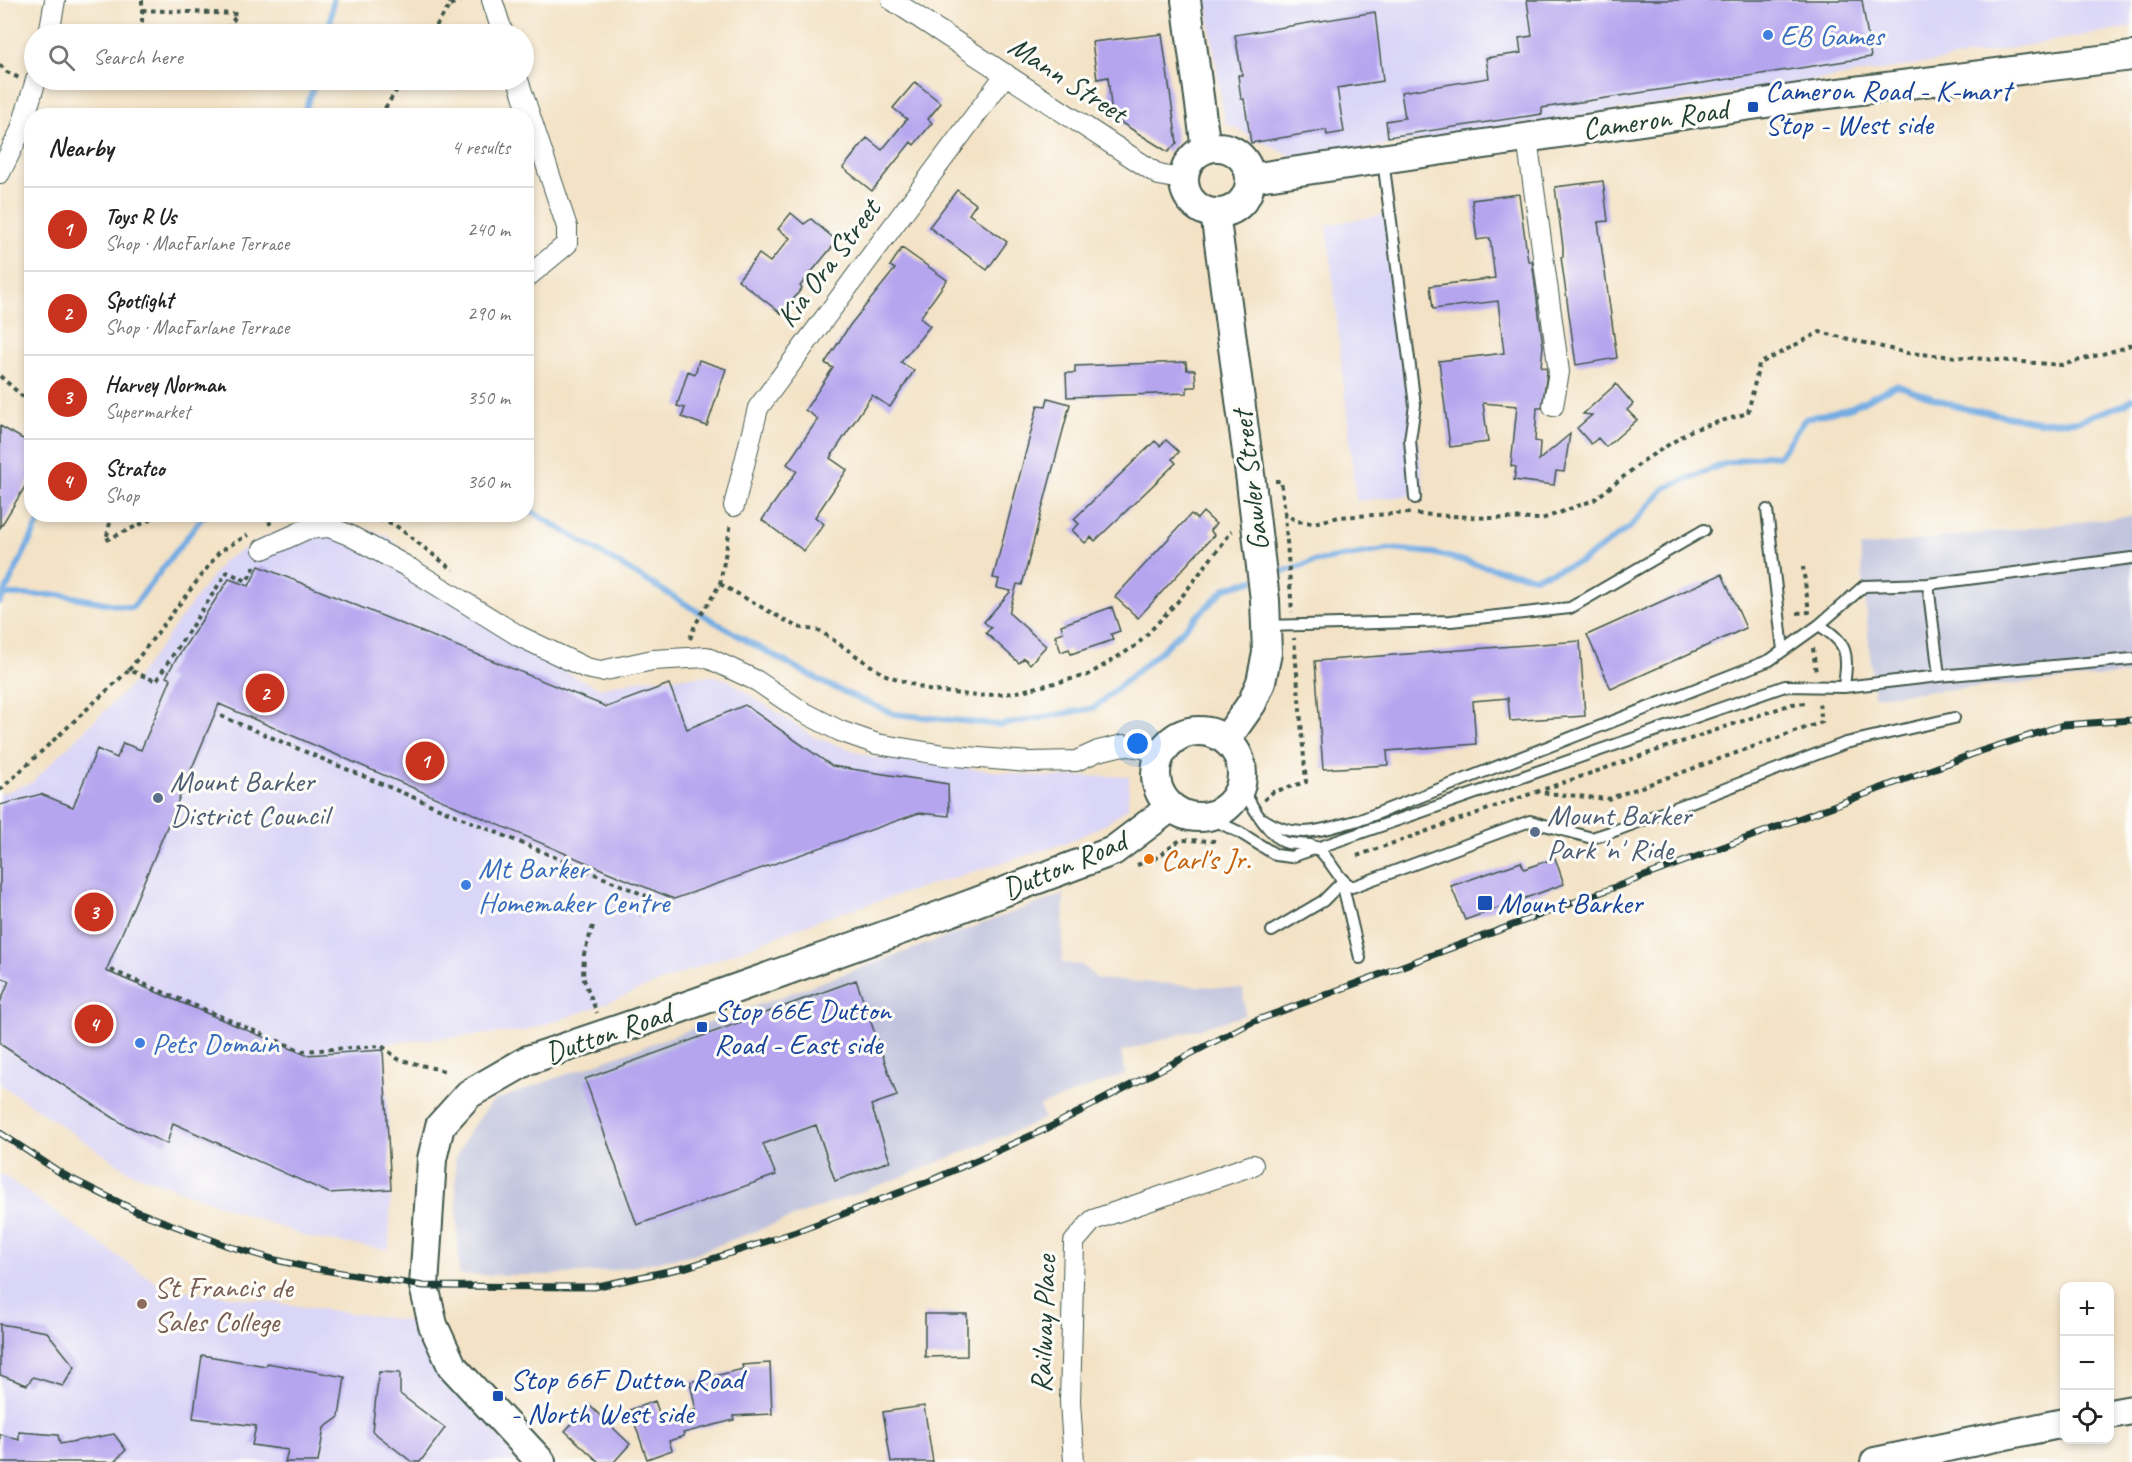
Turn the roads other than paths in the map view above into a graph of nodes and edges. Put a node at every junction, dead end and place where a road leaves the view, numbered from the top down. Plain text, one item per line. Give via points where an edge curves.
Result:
1 (55, 0) edge
2 (492, 0) edge
3 (892, 0) edge
4 (1186, 0) edge
5 (51, 24) edge
6 (500, 24) edge
7 (2132, 56) edge
8 (1006, 74) junction
9 (26, 90) edge
10 (521, 90) edge
11 (527, 108) edge
12 (534, 128) edge
13 (1527, 138) junction
14 (1206, 149) junction
15 (1383, 159) junction
16 (0, 173) edge
17 (1251, 178) junction
18 (1185, 180) junction
19 (1215, 213) junction
20 (534, 271) edge
21 (1553, 406) dead end
22 (1415, 498) dead end
23 (734, 506) road end
24 (1767, 510) dead end
25 (1704, 530) dead end
26 (263, 549) road end
27 (2132, 558) edge
28 (1928, 584) junction
29 (1265, 613) junction
30 (1819, 625) junction
31 (1783, 650) junction
32 (2132, 659) edge
33 (1939, 676) junction
34 (1844, 687) junction
35 (1954, 718) dead end
36 (1226, 740) junction
37 (1161, 754) junction
38 (1241, 786) junction
39 (1171, 807) junction
40 (1207, 817) junction
41 (1263, 819) junction
42 (1318, 848) junction
43 (1342, 882) junction
44 (1272, 931) dead end
45 (1360, 958) dead end
46 (1253, 1165) dead end
47 (2132, 1410) edge
48 (2114, 1413) edge
49 (2060, 1424) edge
50 (541, 1462) edge
51 (1074, 1462) edge
52 (1875, 1462) edge

1 - 5 street
2 - 6 street
3 - 8 street, Mann Street
4 - 14 street
7 - 13 street, Cameron Road via 1806,97
8 - 18 street, Mann Street via 1159,175
8 - 23 street, Kia Ora Street via 758,408
9 - 16 street via 20,132
10 - 11 street
12 - 20 street via 567,227 567,244
13 - 15 street, Cameron Road
13 - 21 street via 1559,372
14 - 17 street via 1233,150 1242,157
14 - 18 street via 1189,164
15 - 17 street, Cameron Road
15 - 22 lane via 1415,405 1410,440
17 - 19 street via 1244,200 1227,212
18 - 19 street via 1194,204
19 - 29 street, Gawler Street
24 - 31 lane
25 - 29 lane via 1570,608 1451,621
26 - 37 street via 307,529 329,527 406,566 519,636 586,668 601,671 653,660 706,657 757,681 840,731 877,744 1029,762 1076,760 1123,745
27 - 28 lane
28 - 30 lane via 1864,586
28 - 33 lane
29 - 36 street, Gawler Street via 1267,653 1261,682 1252,703
30 - 31 lane
30 - 34 lane via 1838,638 1847,659
31 - 41 lane via 1762,663 1363,819 1318,831 1291,833
32 - 33 lane
33 - 34 lane
34 - 42 lane via 1785,686
35 - 43 lane via 1846,743 1592,838 1530,821 1352,887
36 - 37 street via 1203,731 1190,732 1178,736
36 - 38 street via 1242,766
37 - 39 street via 1156,778
38 - 40 street via 1226,809
38 - 41 lane
39 - 40 street via 1188,816
39 - 50 street, Dutton Road via 1113,851 528,1060 469,1094 440,1126 432,1159 424,1286 433,1325 452,1366
40 - 42 lane via 1281,857
41 - 42 lane via 1284,843
42 - 43 lane
43 - 44 lane via 1323,901
43 - 45 lane
46 - 51 street, Railway Place via 1093,1220 1074,1242 1070,1402
47 - 48 street
49 - 52 street

